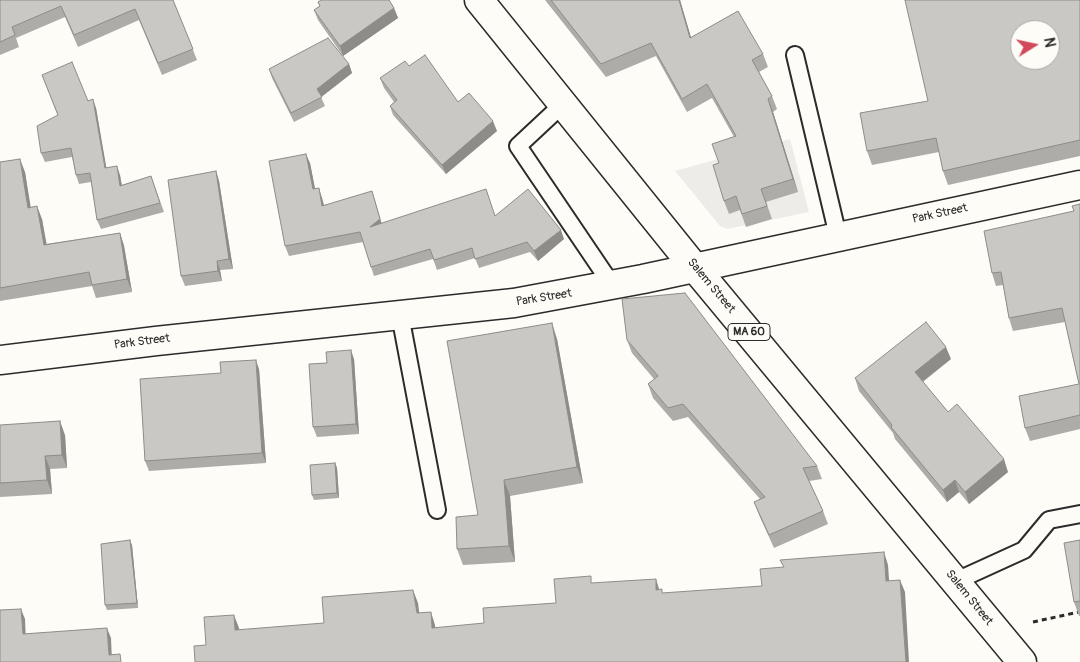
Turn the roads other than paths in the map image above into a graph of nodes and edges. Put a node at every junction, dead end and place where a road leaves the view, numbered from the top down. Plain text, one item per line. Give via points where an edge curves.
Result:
1 (479, 0) edge
2 (795, 55) dead end
3 (563, 104) junction
4 (1080, 185) edge
5 (838, 236) junction
6 (695, 268) junction
7 (612, 285) junction
8 (400, 315) junction
9 (0, 360) edge
10 (437, 510) dead end
11 (1080, 514) edge
12 (956, 581) junction
13 (1022, 662) edge

1 - 3 street, Salem Street / MA 60
2 - 5 lane
3 - 6 street, Salem Street / MA 60
3 - 7 lane via 518,146
4 - 5 street, Park Street
5 - 6 street, Park Street
6 - 7 street, Park Street
6 - 12 street, Salem Street / MA 60
7 - 8 street, Park Street via 514,303
8 - 9 street, Park Street
8 - 10 lane
11 - 12 lane via 1049,520 1024,550
12 - 13 street, Salem Street / MA 60

